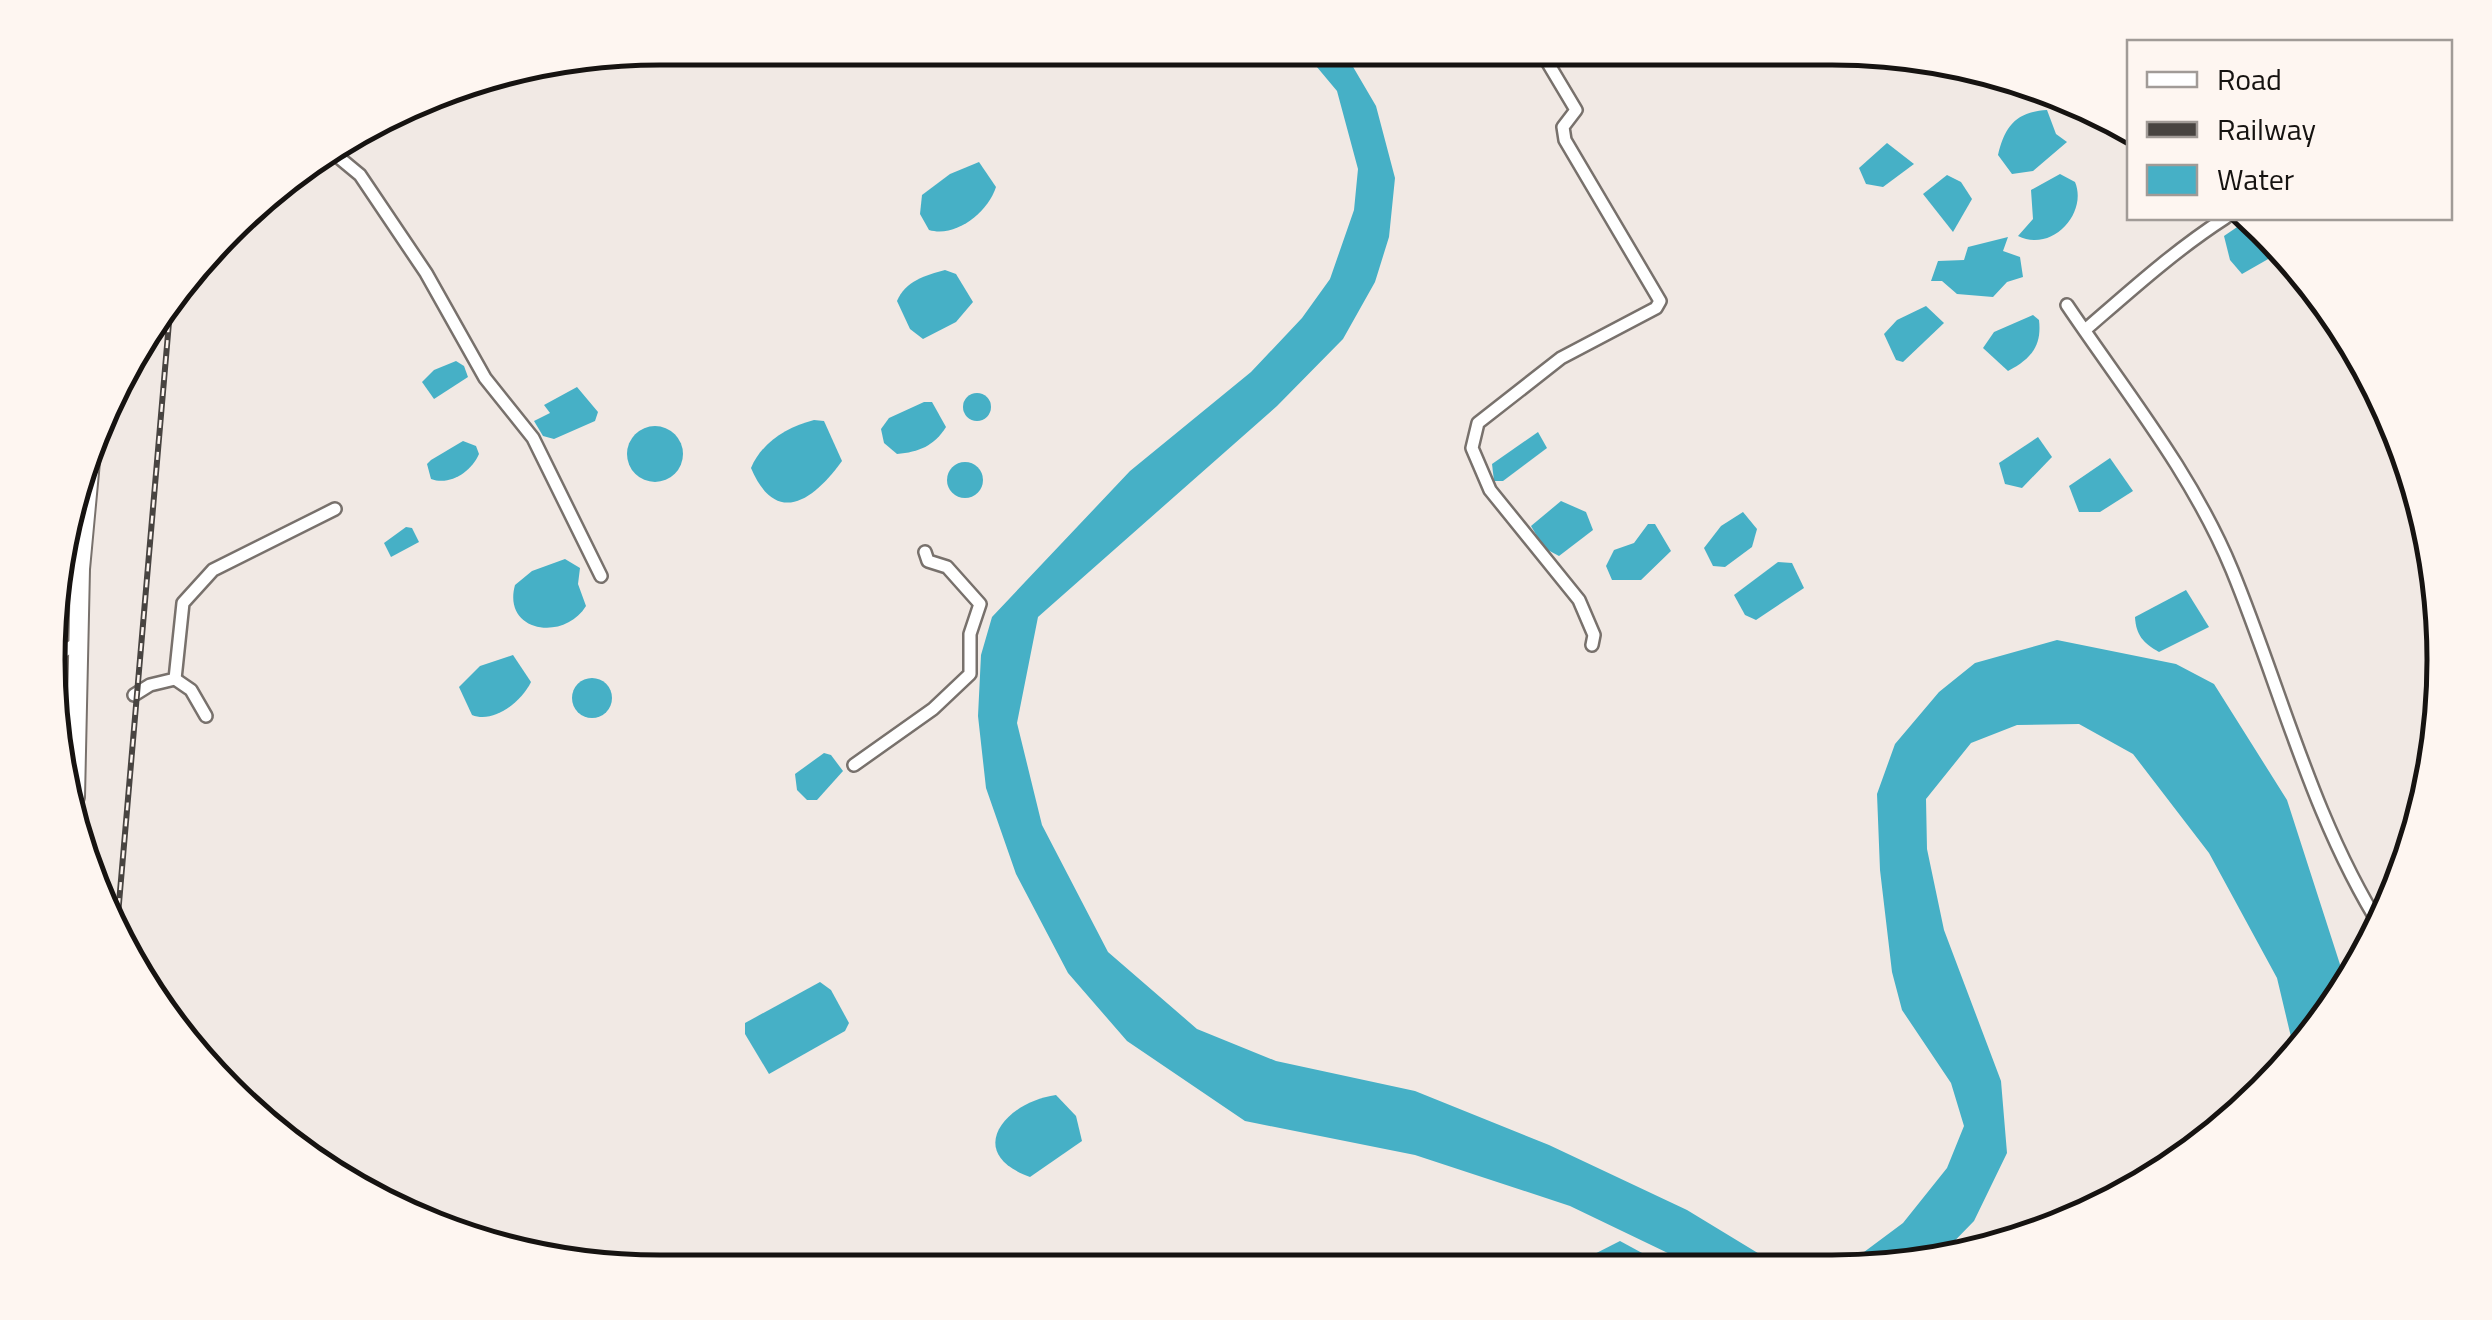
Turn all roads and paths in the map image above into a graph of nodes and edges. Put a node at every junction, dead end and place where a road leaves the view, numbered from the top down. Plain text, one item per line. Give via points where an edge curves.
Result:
1 (1549, 65) edge
2 (340, 158) edge
3 (2222, 220) edge
4 (2068, 305) dead end
5 (2085, 330) junction
6 (89, 495) edge
7 (335, 509) dead end
8 (924, 552) dead end
9 (601, 576) dead end
10 (77, 643) junction
11 (1592, 645) dead end
12 (65, 650) edge
13 (175, 679) junction
14 (134, 695) dead end
15 (206, 716) dead end
16 (854, 765) dead end
17 (75, 767) edge
18 (2372, 909) edge

1 - 11 street via 1576,110 1563,128 1566,140 1660,301 1549,367 1478,424 1472,448 1490,490 1578,600
2 - 9 street via 360,175 485,378 533,438
3 - 5 street via 2172,252
4 - 5 street
5 - 18 street via 2188,479 2232,569 2324,812
6 - 10 highway
7 - 13 street via 213,570 184,603
8 - 16 street via 980,604 970,634 970,674
10 - 12 street
10 - 17 highway
13 - 14 street
13 - 15 street via 191,690

